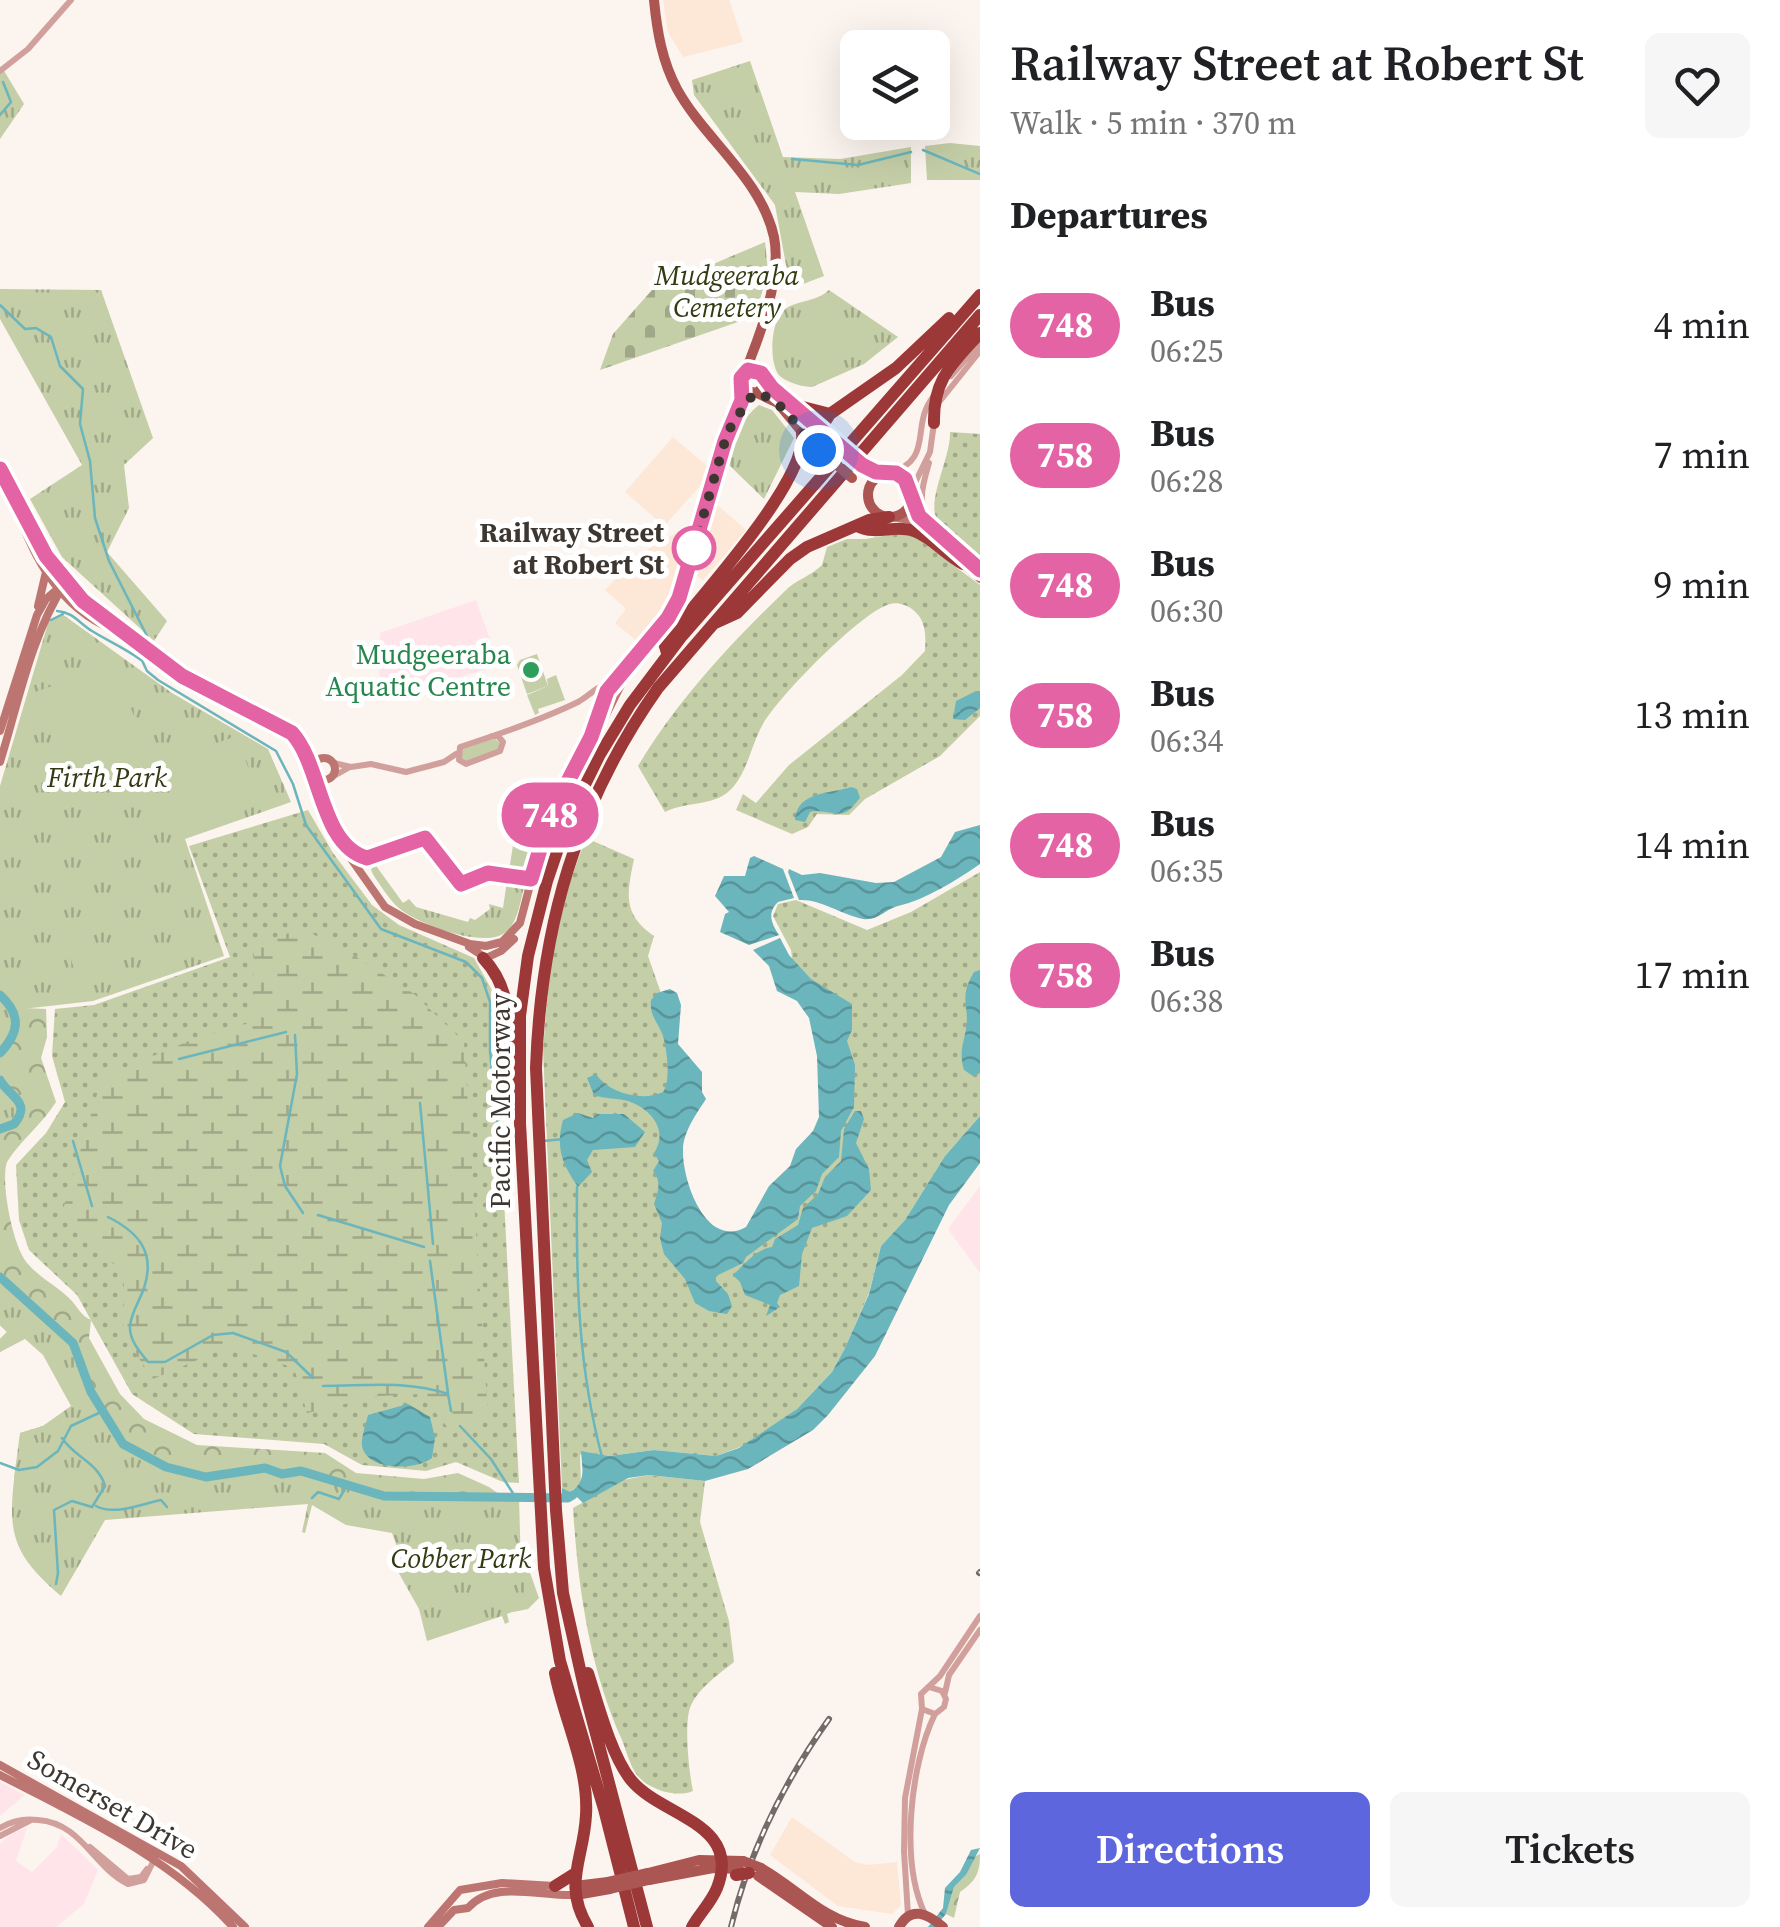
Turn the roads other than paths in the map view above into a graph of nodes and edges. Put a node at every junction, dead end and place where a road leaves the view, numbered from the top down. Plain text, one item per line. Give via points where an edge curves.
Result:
1 (71, 0) edge
2 (654, 0) edge
3 (0, 72) edge
4 (977, 305) edge
5 (980, 333) edge
6 (758, 334) junction
7 (980, 343) edge
8 (980, 351) edge
9 (745, 372) junction
10 (762, 375) junction
11 (952, 379) junction
12 (751, 392) junction
13 (935, 394) junction
14 (791, 404) junction
15 (830, 414) junction
16 (934, 423) junction
17 (819, 428) junction
18 (810, 441) junction
19 (930, 452) junction
20 (0, 469) edge
21 (888, 473) junction
22 (11, 490) junction
23 (912, 493) junction
24 (867, 496) junction
25 (891, 517) junction
26 (856, 526) junction
27 (942, 538) junction
28 (963, 564) junction
29 (980, 570) edge
30 (46, 572) junction
31 (980, 579) edge
32 (61, 588) junction
33 (50, 606) junction
34 (76, 606) junction
35 (39, 610) junction
36 (708, 626) junction
37 (121, 632) junction
38 (667, 654) junction
39 (633, 661) junction
40 (612, 684) junction
41 (601, 715) junction
42 (0, 730) edge
43 (507, 730) junction
44 (492, 736) junction
45 (501, 739) junction
46 (304, 748) junction
47 (457, 752) junction
48 (322, 758) junction
49 (0, 762) edge
50 (444, 762) junction
51 (334, 763) junction
52 (462, 763) junction
53 (351, 766) junction
54 (315, 774) junction
55 (332, 778) junction
56 (324, 800) junction
57 (325, 812) junction
58 (338, 836) junction
59 (367, 858) dead end
60 (356, 865) junction
61 (532, 881) junction
62 (456, 939) junction
63 (483, 958) junction
64 (520, 1123) junction
65 (547, 1588) junction
66 (980, 1616) edge
67 (570, 1630) junction
68 (980, 1630) edge
69 (929, 1687) junction
70 (945, 1695) junction
71 (922, 1709) junction
72 (935, 1714) junction
73 (0, 1765) edge
74 (0, 1775) edge
75 (32, 1820) junction
76 (0, 1828) edge
77 (0, 1836) edge
78 (144, 1854) junction
79 (157, 1856) junction
80 (738, 1868) junction
81 (174, 1873) junction
82 (144, 1876) junction
83 (555, 1886) joint
84 (573, 1888) junction
85 (471, 1895) junction
86 (454, 1897) junction
87 (459, 1907) junction
88 (936, 1921) edge
89 (900, 1923) edge
90 (233, 1927) edge
91 (245, 1927) edge
92 (428, 1927) edge
93 (438, 1927) edge
94 (586, 1927) edge
95 (634, 1927) edge
96 (647, 1927) edge
97 (692, 1927) edge
98 (832, 1927) edge
99 (865, 1927) edge

1 - 3 street
2 - 6 main road via 663,56 678,92 752,189 772,228 775,274
4 - 15 highway via 958,310 896,368
4 - 36 highway, Pacific Motorway
4 - 38 highway, Pacific Motorway
5 - 13 highway
6 - 9 main road
6 - 10 main road
7 - 11 street
8 - 11 street
9 - 10 main road
9 - 12 main road via 741,382
10 - 12 main road via 763,388
10 - 14 main road
11 - 13 street
11 - 16 street
12 - 18 main road via 778,403
12 - 39 main road via 722,450 679,598
13 - 16 highway
13 - 21 street via 924,412 917,453
14 - 15 highway
14 - 17 main road
15 - 17 highway
16 - 19 street
17 - 18 highway
17 - 21 main road, bridge via 860,464
18 - 24 main road, bridge
18 - 38 highway via 802,442 761,524 664,643
19 - 23 street
19 - 27 street via 920,503
20 - 22 main road
21 - 23 main road via 902,476
21 - 24 main road via 872,481
22 - 30 main road
22 - 32 main road
23 - 25 main road via 906,510
23 - 27 main road via 917,514
24 - 25 main road via 874,511
25 - 26 highway
25 - 28 main road via 912,520
26 - 28 highway via 914,531
26 - 36 highway via 800,552 736,613
27 - 29 main road
28 - 31 main road
30 - 32 main road
30 - 35 main road
32 - 33 main road
32 - 34 main road
32 - 35 main road
32 - 37 main road
33 - 34 main road
33 - 49 main road
34 - 37 main road
35 - 42 main road
36 - 67 highway, Pacific Motorway via 658,688 590,806 557,899 539,1004 538,1126 556,1510
37 - 46 main road via 210,692 284,726
38 - 64 highway, Pacific Motorway via 599,756 550,870 520,1016
39 - 40 main road
39 - 41 main road
40 - 41 main road
40 - 43 street
41 - 61 main road via 551,818
43 - 44 street
43 - 45 street
44 - 45 street
44 - 47 street
45 - 52 street via 499,752
46 - 48 main road
46 - 54 main road
47 - 50 street
47 - 52 street
48 - 51 main road
48 - 54 main road
50 - 52 street
50 - 53 street via 403,772
51 - 53 street
51 - 55 main road
53 - 55 street
54 - 55 main road
54 - 56 main road
55 - 56 main road
56 - 57 main road
57 - 58 main road
57 - 60 main road
58 - 59 main road
58 - 60 main road
60 - 62 main road via 383,905
61 - 62 main road via 520,923 508,938 486,946
61 - 63 main road via 518,934
62 - 63 main road
63 - 64 highway via 506,998
64 - 65 highway, Pacific Motorway
65 - 84 highway via 554,1664 586,1793
65 - 95 highway, Pacific Motorway via 563,1672
66 - 69 street
67 - 80 highway via 622,1767 642,1792 702,1818
67 - 96 highway, Pacific Motorway
68 - 70 street via 949,1675
69 - 70 street
69 - 71 street via 919,1698
70 - 72 street
71 - 72 street
71 - 89 street via 904,1812
72 - 88 street via 912,1818 918,1897
73 - 79 main road, Somerset Drive
74 - 78 main road, Somerset Drive
75 - 76 street
75 - 77 street
75 - 82 street via 65,1827 125,1877
78 - 79 main road, Somerset Drive
78 - 82 street
79 - 81 main road, Somerset Drive
79 - 82 street
79 - 91 main road, Somerset Drive via 200,1882
80 - 84 main road, bridge
80 - 97 highway
80 - 98 main road
80 - 99 main road via 844,1923
81 - 82 street
81 - 90 main road, Somerset Drive
83 - 84 highway
83 - 85 main road via 502,1883
84 - 85 main road
84 - 94 highway
85 - 86 main road via 460,1890
85 - 87 main road via 468,1908
86 - 87 main road
86 - 92 main road
87 - 93 main road
88 - 89 main road

